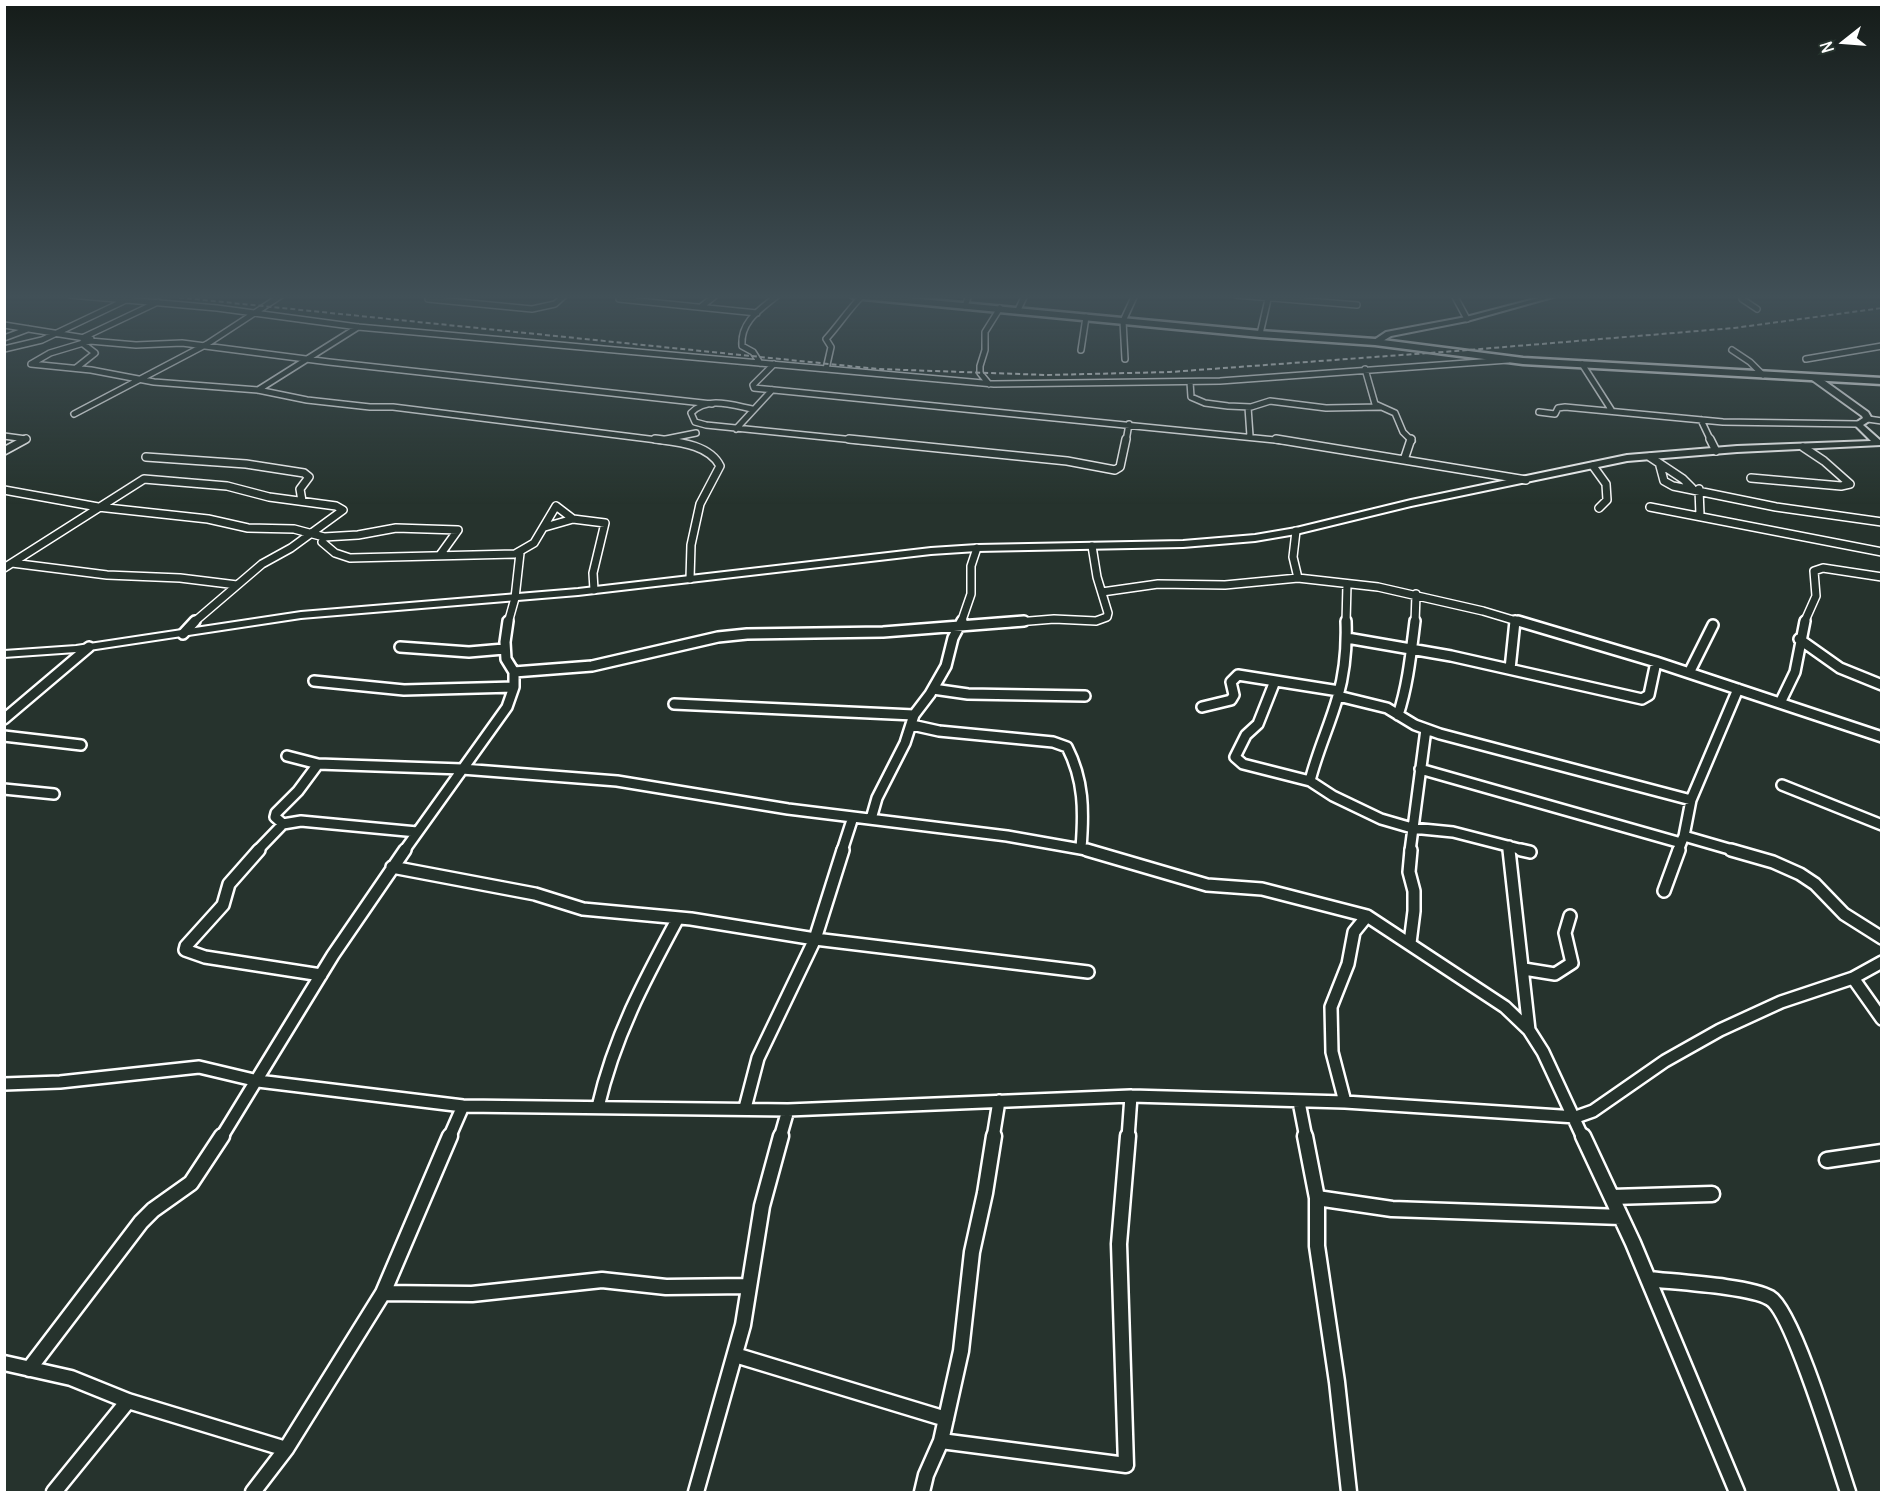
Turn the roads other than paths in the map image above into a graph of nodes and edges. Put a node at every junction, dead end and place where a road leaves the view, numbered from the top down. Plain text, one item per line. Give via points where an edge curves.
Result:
1 (31, 365) edge
2 (79, 365) edge
3 (170, 365) edge
4 (299, 365) edge
5 (360, 365) edge
6 (760, 365) edge
7 (773, 365) edge
8 (783, 365) edge
9 (827, 365) edge
10 (980, 365) edge
11 (1425, 365) edge
12 (1583, 365) edge
13 (1596, 365) edge
14 (1753, 365) edge
15 (75, 368) junction
16 (826, 369) junction
17 (1365, 369) junction
18 (764, 374) junction
19 (1763, 375) junction
20 (1815, 378) junction
21 (141, 379) junction
22 (1881, 381) edge
23 (1190, 382) junction
24 (989, 384) junction
25 (258, 390) junction
26 (772, 390) junction
27 (684, 401) junction
28 (712, 404) junction
29 (1248, 406) junction
30 (1381, 407) junction
31 (752, 409) junction
32 (692, 411) junction
33 (1612, 411) junction
34 (1539, 412) dead end
35 (74, 414) dead end
36 (1868, 419) junction
37 (1701, 420) junction
38 (1881, 421) edge
39 (1129, 424) junction
40 (1858, 424) junction
41 (706, 425) junction
42 (736, 429) junction
43 (696, 434) junction
44 (4, 436) edge
45 (1250, 436) junction
46 (661, 440) junction
47 (1880, 444) edge
48 (692, 446) junction
49 (1803, 447) junction
50 (4, 451) edge
51 (1716, 451) junction
52 (146, 457) dead end
53 (1650, 457) junction
54 (1404, 460) junction
55 (1593, 466) junction
56 (1660, 466) junction
57 (1751, 478) dead end
58 (1526, 480) junction
59 (1695, 489) junction
60 (4, 490) edge
61 (302, 501) junction
62 (98, 507) junction
63 (1650, 507) dead end
64 (1599, 508) dead end
65 (1700, 516) junction
66 (573, 519) junction
67 (1881, 522) edge
68 (545, 527) junction
69 (1296, 531) junction
70 (310, 533) junction
71 (324, 537) junction
72 (1092, 546) junction
73 (978, 548) junction
74 (1881, 552) edge
75 (520, 553) junction
76 (440, 555) junction
77 (4, 562) edge
78 (14, 563) junction
79 (4, 568) edge
80 (1881, 577) edge
81 (1298, 578) junction
82 (690, 579) junction
83 (1347, 584) junction
84 (237, 585) junction
85 (594, 590) junction
86 (1102, 592) junction
87 (1416, 594) junction
88 (515, 598) junction
89 (1515, 620) junction
90 (1713, 625) dead end
91 (960, 627) junction
92 (183, 634) junction
93 (1347, 638) junction
94 (1799, 639) junction
95 (400, 646) dead end
96 (89, 647) junction
97 (1410, 648) junction
98 (504, 649) junction
99 (4, 654) edge
100 (1656, 662) junction
101 (1510, 669) junction
102 (514, 672) junction
103 (1689, 673) junction
104 (314, 681) dead end
105 (1275, 681) junction
106 (1881, 685) edge
107 (514, 687) junction
108 (933, 689) junction
109 (1738, 689) junction
110 (1339, 694) junction
111 (1085, 696) dead end
112 (1780, 703) junction
113 (674, 704) dead end
114 (1202, 707) dead end
115 (1398, 715) junction
116 (4, 719) edge
117 (913, 720) junction
118 (1426, 729) junction
119 (4, 736) edge
120 (1881, 737) edge
121 (81, 745) dead end
122 (287, 756) dead end
123 (318, 764) junction
124 (462, 769) junction
125 (1420, 769) junction
126 (1310, 781) junction
127 (1782, 785) dead end
128 (4, 789) edge
129 (54, 794) dead end
130 (1691, 800) junction
131 (854, 817) junction
132 (871, 819) junction
133 (283, 824) junction
134 (1881, 825) edge
135 (1412, 828) junction
136 (417, 832) junction
137 (1682, 840) junction
138 (1509, 846) junction
139 (1082, 848) junction
140 (1530, 852) dead end
141 (393, 867) junction
142 (1664, 891) dead end
143 (1367, 916) junction
144 (1570, 916) dead end
145 (678, 918) junction
146 (1881, 938) edge
147 (814, 939) junction
148 (1410, 944) junction
149 (1881, 962) edge
150 (1524, 969) junction
151 (1088, 972) dead end
152 (321, 975) junction
153 (1853, 978) junction
154 (1881, 1019) edge
155 (1529, 1030) junction
156 (258, 1081) junction
157 (4, 1084) edge
158 (1131, 1096) junction
159 (999, 1101) junction
160 (1299, 1102) junction
161 (1346, 1102) junction
162 (463, 1106) junction
163 (598, 1107) junction
164 (745, 1108) junction
165 (788, 1110) junction
166 (1576, 1117) junction
167 (1881, 1152) edge
168 (1827, 1160) dead end
169 (1712, 1194) dead end
170 (1612, 1197) junction
171 (1317, 1198) junction
172 (1622, 1217) junction
173 (1648, 1279) junction
174 (748, 1287) junction
175 (383, 1293) junction
176 (735, 1355) junction
177 (4, 1363) edge
178 (30, 1369) junction
179 (128, 1401) junction
180 (946, 1419) junction
181 (941, 1442) junction
182 (286, 1449) junction
183 (54, 1492) edge
184 (253, 1492) edge
185 (696, 1492) edge
186 (922, 1492) edge
187 (1349, 1492) edge
188 (1737, 1492) edge
189 (1848, 1492) edge

1 - 15 street
2 - 15 street
3 - 21 street
4 - 25 street
5 - 27 street
6 - 18 street
7 - 18 street
8 - 16 street
9 - 16 street
10 - 24 street via 980,373
11 - 17 street
12 - 33 street
13 - 19 main road
14 - 19 street
15 - 21 street
16 - 24 street
17 - 23 street
17 - 30 street via 1375,404
18 - 26 street via 754,388
19 - 20 main road
20 - 22 main road
20 - 36 street
21 - 25 street
21 - 35 street
23 - 24 street
23 - 29 street via 1189,394 1201,403
25 - 46 street via 307,400
26 - 31 street
26 - 39 street
27 - 28 street
27 - 32 street
28 - 31 street
28 - 32 street via 700,405
29 - 30 street via 1269,401 1326,408
29 - 45 street
30 - 54 street via 1395,413 1403,432 1412,440
31 - 42 street
32 - 41 street via 693,421
33 - 34 street via 1564,407 1558,408 1557,413
33 - 37 street
36 - 38 street
36 - 40 street
37 - 40 street
37 - 51 street
39 - 42 street via 1120,467 1115,470 1067,461
39 - 45 street
40 - 47 street
41 - 42 street
41 - 43 street
43 - 46 street
43 - 48 street
44 - 50 street via 26,439
45 - 54 street
46 - 48 street
47 - 49 street
48 - 82 street via 710,453 720,466 700,504 691,544
49 - 51 street
49 - 57 street via 1850,484
51 - 53 street
52 - 61 street via 246,464 304,473 309,477 300,489
53 - 55 street
53 - 56 street
54 - 58 street
55 - 58 street
55 - 64 street via 1606,484 1607,500
56 - 59 street
56 - 59 street via 1664,481
58 - 69 street
59 - 65 street
59 - 67 street via 1776,507
60 - 62 street
61 - 62 street via 227,486 144,479
61 - 70 street via 343,510
62 - 70 street
62 - 78 street
63 - 65 street
65 - 74 street
66 - 68 street
66 - 68 street via 556,506
66 - 85 street via 605,524 593,573
68 - 75 street via 534,543
69 - 72 street via 1194,543
69 - 81 street via 1293,557
70 - 71 street
70 - 84 street via 271,557
71 - 76 street via 322,542 328,549 344,557
71 - 76 street via 403,528 458,530
72 - 73 street
72 - 86 street
73 - 82 street
73 - 91 street via 971,566 971,594
75 - 76 street
75 - 88 street
77 - 78 street
78 - 79 street
78 - 84 street
80 - 94 street via 1817,568 1816,597
81 - 83 street
81 - 86 street via 1225,585 1158,584
82 - 85 street
83 - 87 street
83 - 93 street
84 - 92 street
85 - 88 street
86 - 91 street via 1108,614 1096,621 1053,619
87 - 89 street
87 - 97 street
88 - 92 street via 301,615
88 - 98 street
89 - 100 street
89 - 101 street
90 - 103 street
91 - 102 street via 747,634 592,666
91 - 108 street
92 - 96 street
93 - 97 street
93 - 110 street
94 - 106 street via 1840,668
94 - 112 street via 1794,672
95 - 98 street via 469,652
96 - 99 street
96 - 116 street
97 - 101 street
97 - 115 street via 1405,698
98 - 102 street
100 - 101 street via 1649,695 1642,699
100 - 103 street
102 - 107 street
103 - 109 street
104 - 107 street via 404,690
105 - 110 street
105 - 114 street via 1238,675 1231,681 1231,700
105 - 126 street via 1258,724 1246,735 1235,757 1243,764
107 - 124 street via 500,720
108 - 111 street via 968,694
108 - 117 street
109 - 112 street
109 - 130 street
110 - 115 street
110 - 126 street
112 - 120 street
113 - 117 street
115 - 118 street
117 - 132 street
117 - 139 street via 1067,747 1080,774 1085,797
118 - 125 street
118 - 130 street
119 - 121 street
122 - 123 street
123 - 124 street
123 - 133 street via 276,813
124 - 131 street via 617,781
124 - 136 street
125 - 135 street
125 - 137 street
126 - 135 street via 1352,806
127 - 134 street
128 - 129 street
130 - 137 street
131 - 132 street
131 - 147 street
132 - 139 street
133 - 136 street via 301,821
133 - 152 street via 230,884 223,905 185,950 205,957
135 - 138 street via 1453,832
135 - 148 street via 1409,872 1414,911
136 - 141 street
137 - 142 street
137 - 146 street via 1773,862 1800,874 1844,914
138 - 140 street
138 - 150 street
139 - 143 street via 1207,885 1262,889
141 - 145 street via 535,894 583,909
141 - 152 street
143 - 148 street
143 - 161 street via 1354,932 1348,964 1331,1007 1332,1052
144 - 150 street via 1565,932 1572,963 1555,974
145 - 147 street
145 - 163 street via 616,1044
147 - 151 street
147 - 164 street via 758,1058
148 - 155 street via 1505,1007
149 - 153 street
150 - 155 street
152 - 156 street
153 - 154 street
153 - 166 street via 1781,1002 1720,1030 1665,1061 1593,1111
155 - 166 street
156 - 157 street via 199,1067
156 - 162 street
156 - 178 street via 191,1183 141,1222
158 - 159 street
158 - 160 street
158 - 181 street via 1119,1244 1126,1465
159 - 165 street
159 - 180 street via 972,1252 961,1351
160 - 161 street
160 - 171 street
161 - 166 street
162 - 163 street
162 - 175 street
163 - 164 street
164 - 165 street
165 - 174 street via 762,1206
166 - 170 street
167 - 168 street
169 - 170 street
170 - 172 street
171 - 172 street via 1414,1210
171 - 187 street via 1317,1246
172 - 173 street
173 - 188 street
173 - 189 street via 1745,1291 1768,1296 1779,1305 1793,1332
174 - 175 street via 673,1287 602,1280 464,1295
174 - 176 street
175 - 182 street
176 - 180 street
176 - 185 street
177 - 178 street
178 - 179 street via 71,1378
179 - 182 street
179 - 183 street
180 - 181 street
181 - 186 street
182 - 184 street

